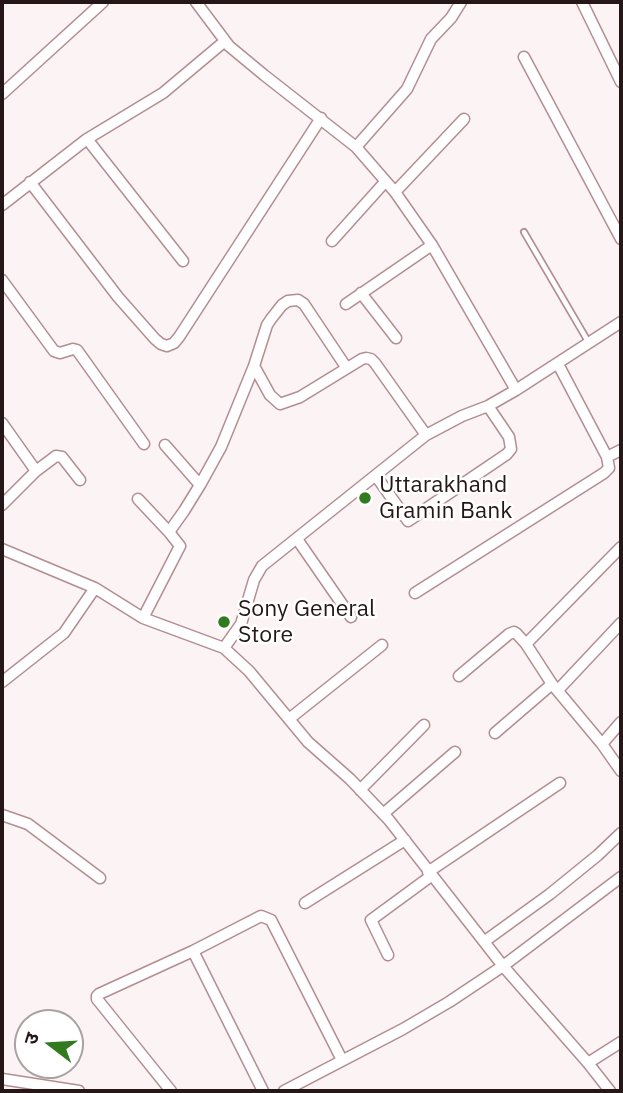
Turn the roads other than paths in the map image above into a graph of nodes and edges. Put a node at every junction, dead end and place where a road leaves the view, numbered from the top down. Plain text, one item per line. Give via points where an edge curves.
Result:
1 (103, 2) edge
2 (196, 2) edge
3 (461, 2) edge
4 (582, 2) edge
5 (225, 41) junction
6 (524, 57) dead end
7 (621, 82) edge
8 (2, 94) edge
9 (321, 118) junction
10 (464, 119) dead end
11 (87, 139) junction
12 (356, 147) junction
13 (30, 182) junction
14 (385, 182) junction
15 (395, 192) junction
16 (2, 205) edge
17 (524, 232) dead end
18 (621, 239) edge
19 (332, 241) dead end
20 (432, 245) junction
21 (183, 261) dead end
22 (2, 280) edge
23 (361, 293) junction
24 (346, 304) dead end
25 (621, 322) edge
26 (396, 338) dead end
27 (589, 343) junction
28 (558, 364) junction
29 (254, 366) junction
30 (346, 367) junction
31 (516, 390) junction
32 (488, 406) junction
33 (2, 423) edge
34 (426, 435) junction
35 (144, 444) dead end
36 (165, 446) dead end
37 (621, 450) edge
38 (607, 457) junction
39 (36, 471) junction
40 (376, 476) junction
41 (80, 480) dead end
42 (200, 485) junction
43 (138, 499) dead end
44 (2, 505) edge
45 (169, 532) junction
46 (297, 540) junction
47 (621, 547) edge
48 (2, 549) edge
49 (95, 588) junction
50 (415, 593) dead end
51 (351, 617) dead end
52 (143, 618) junction
53 (621, 623) edge
54 (526, 644) junction
55 (382, 645) dead end
56 (224, 648) junction
57 (459, 676) dead end
58 (2, 682) edge
59 (555, 687) junction
60 (289, 719) junction
61 (621, 722) edge
62 (425, 725) dead end
63 (495, 733) dead end
64 (602, 744) junction
65 (455, 752) dead end
66 (621, 771) edge
67 (560, 783) dead end
68 (360, 790) junction
69 (383, 814) junction
70 (2, 815) edge
71 (621, 833) edge
72 (405, 840) junction
73 (430, 874) junction
74 (621, 877) edge
75 (100, 878) dead end
76 (305, 902) dead end
77 (485, 941) junction
78 (193, 951) junction
79 (388, 955) dead end
80 (503, 966) junction
81 (621, 1042) edge
82 (342, 1060) junction
83 (588, 1063) junction
84 (2, 1079) edge
85 (79, 1091) edge
86 (171, 1091) edge
87 (263, 1091) edge
88 (284, 1091) edge
89 (610, 1091) edge

1 - 8 street
2 - 5 street
3 - 12 street via 431,39 407,89
4 - 7 street
5 - 9 street
5 - 11 street via 163,93
6 - 18 street
9 - 12 street
9 - 13 street via 179,337 167,346 155,339 118,297
10 - 15 street
11 - 13 street
11 - 21 street
12 - 14 street
13 - 16 street
14 - 15 street
14 - 19 street
15 - 20 street
17 - 27 lane
20 - 23 street
20 - 31 street
22 - 35 street via 54,351 77,350
23 - 24 street
23 - 26 street
25 - 27 street
27 - 28 street
28 - 31 street
28 - 38 street
29 - 30 street via 280,404 300,397
29 - 30 street via 271,319 282,305 298,300
29 - 42 street
30 - 34 street via 366,358 376,363
31 - 32 street
32 - 34 street
32 - 40 street via 509,437 511,449 408,521
33 - 39 street
34 - 40 street
36 - 42 street
37 - 38 street
38 - 50 street via 609,468 604,473
39 - 41 street via 58,455
39 - 44 street
40 - 46 street
42 - 45 street
43 - 45 street
45 - 52 street via 180,546
46 - 51 street
46 - 56 street via 258,571 242,624
47 - 54 street
48 - 49 street
49 - 52 street
49 - 58 street via 64,633
52 - 56 street
53 - 59 street
54 - 57 street via 514,632 509,634
54 - 59 street
55 - 60 street
56 - 60 street
59 - 63 street
59 - 64 street
60 - 68 street
61 - 64 street
62 - 68 street
64 - 66 street
65 - 69 street
67 - 73 street
68 - 69 street
69 - 72 street
70 - 75 street via 28,824
71 - 77 street via 550,894
72 - 73 street
72 - 76 street
73 - 77 street
73 - 79 street via 371,920
74 - 80 street
77 - 80 street
78 - 82 street via 261,916 271,920
78 - 86 street via 97,996
78 - 87 street
80 - 82 street via 426,1016
80 - 83 street
81 - 83 street
82 - 88 street
83 - 89 street
84 - 85 street

